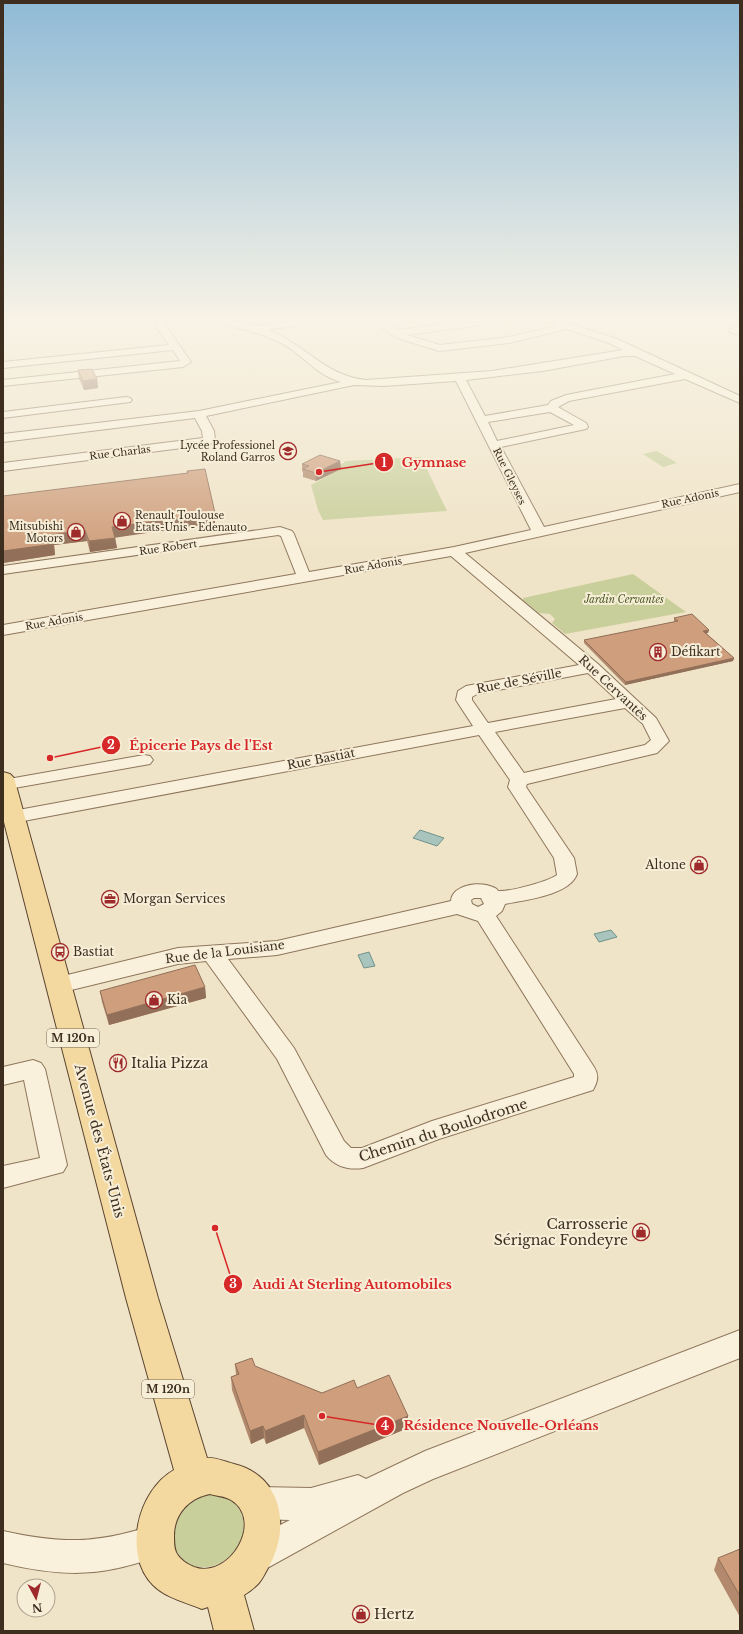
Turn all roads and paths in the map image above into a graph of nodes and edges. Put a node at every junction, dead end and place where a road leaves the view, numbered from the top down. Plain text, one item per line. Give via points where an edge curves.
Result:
1 (110, 398) edge
2 (125, 398) edge
3 (279, 398) edge
4 (470, 398) edge
5 (565, 398) edge
6 (552, 408) junction
7 (199, 414) junction
8 (3, 415) edge
9 (482, 420) junction
10 (136, 421) junction
11 (3, 438) edge
12 (495, 445) junction
13 (3, 467) edge
14 (740, 488) edge
15 (540, 531) junction
16 (454, 551) junction
17 (3, 570) edge
18 (304, 577) junction
19 (3, 630) edge
20 (592, 667) junction
21 (629, 702) junction
22 (484, 729) junction
23 (144, 760) dead end
24 (519, 780) junction
25 (4, 782) edge
26 (13, 817) junction
27 (489, 906) junction
28 (211, 952) junction
29 (59, 985) junction
30 (3, 1076) edge
31 (3, 1177) edge
32 (733, 1348) edge
33 (196, 1479) junction
34 (392, 1482) junction
35 (258, 1503) junction
36 (154, 1541) junction
37 (3, 1547) edge
38 (257, 1555) junction
39 (222, 1586) junction
40 (234, 1631) edge

1 - 8 street
2 - 10 street
3 - 7 street
4 - 9 street, Rue Gleyses
5 - 6 street via 555,403
6 - 9 street
6 - 12 street via 582,425 582,428
7 - 10 street
7 - 13 street, Rue Charlas via 208,431 209,440
9 - 12 street, Rue Gleyses
10 - 11 street
12 - 15 street, Rue Gleyses via 513,486
14 - 15 street, Rue Adonis
15 - 16 street, Rue Adonis
16 - 18 street, Rue Adonis
16 - 20 street, Rue Cervantès
17 - 18 street, Rue Robert via 280,531 287,534
18 - 19 street, Rue Adonis
20 - 21 street, Rue Cervantès
20 - 22 street, Rue de Séville via 472,690 464,695 464,700
21 - 22 street, Rue Bastiat
21 - 24 street, Rue Cervantès via 650,722 660,742 651,749
22 - 24 street
22 - 26 street, Rue Bastiat
23 - 25 street
24 - 27 street, Rue de la Louisiane via 517,787 568,868 564,880
25 - 26 main road, Avenue des États-Unis / M 120n
26 - 29 main road, Avenue des États-Unis / M 120n
27 - 28 street, Rue de la Louisiane via 468,912 461,906 277,948
27 - 28 street, Chemin du Boulodrome via 586,1073 585,1083 432,1131 363,1158 351,1159 342,1156 335,1148 286,1054
28 - 29 street, Rue de la Louisiane via 178,956
29 - 33 main road, Avenue des États-Unis / M 120n via 140,1291
30 - 31 street via 33,1070 54,1165
32 - 34 street
33 - 35 main road via 225,1476 250,1490
33 - 36 main road via 182,1486 161,1510
34 - 35 street via 311,1504
34 - 38 street
35 - 38 main road via 263,1519 263,1537
36 - 37 street via 96,1558 63,1558
36 - 39 main road via 159,1559 169,1575 184,1585 203,1589
38 - 39 main road via 244,1572
39 - 40 main road

